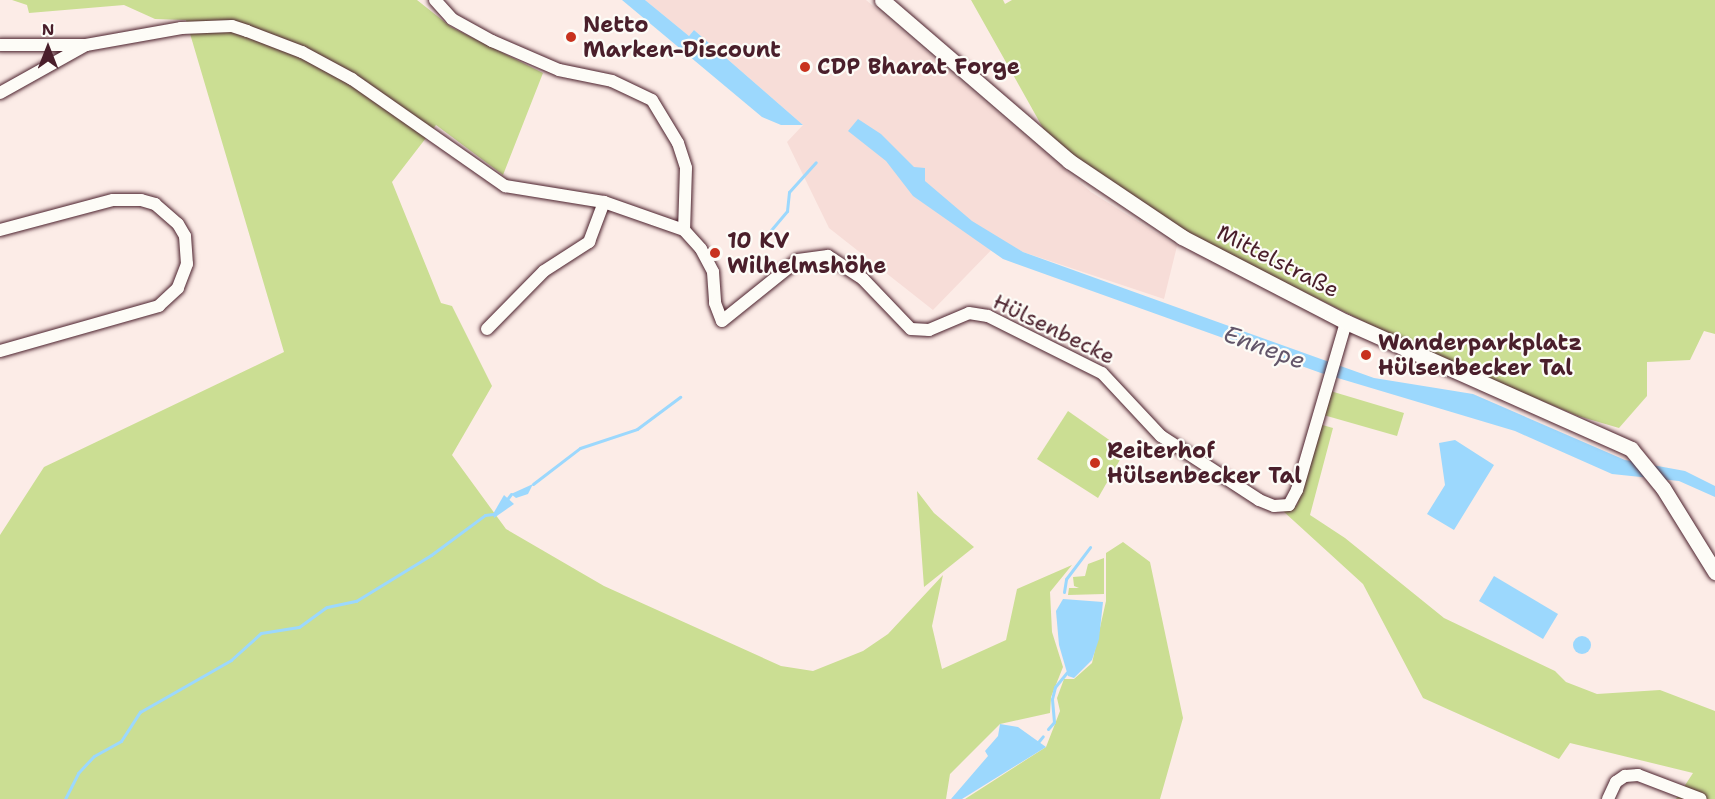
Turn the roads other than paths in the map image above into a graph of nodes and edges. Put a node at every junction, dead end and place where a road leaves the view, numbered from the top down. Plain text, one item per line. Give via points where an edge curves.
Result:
1 (435, 0) edge
2 (882, 0) edge
3 (0, 45) edge
4 (86, 45) junction
5 (0, 93) edge
6 (604, 202) junction
7 (0, 230) edge
8 (684, 230) junction
9 (1346, 322) junction
10 (487, 329) dead end
11 (0, 351) edge
12 (1715, 572) edge
13 (1608, 799) edge
14 (1701, 799) edge

1 - 8 street via 452,19 492,41 559,70 612,81 652,100 678,143 686,168
2 - 9 street, Mittelstraße via 1069,161 1124,201 1182,237
3 - 4 street
4 - 5 street
4 - 6 street via 181,28 232,26 302,52 352,80 505,186
6 - 8 street
6 - 10 street via 589,242 544,271
7 - 11 street via 113,200 141,200 155,204 178,224 185,236 187,264 178,288 159,306
8 - 9 street, Hülsenbecke via 701,249 713,272 715,303 722,321 798,260 828,256 863,279 911,328 929,330 969,313 988,316 1102,373 1161,436 1274,506 1289,505 1297,490
9 - 12 street, Mittelstraße via 1612,440 1644,461
13 - 14 street via 1616,782 1638,775

